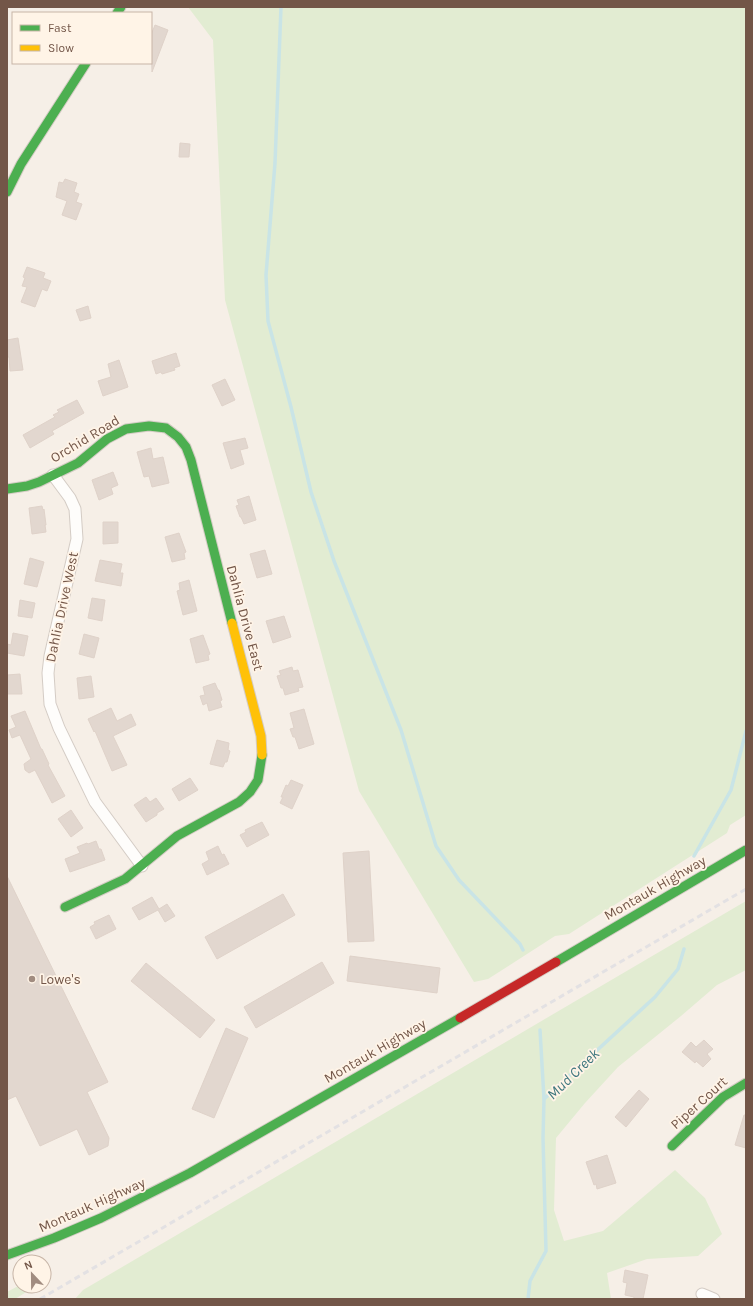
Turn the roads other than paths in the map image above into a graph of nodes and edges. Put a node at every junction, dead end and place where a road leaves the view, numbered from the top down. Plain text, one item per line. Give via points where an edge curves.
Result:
1 (85, 64) edge
2 (7, 192) edge
3 (53, 475) junction
4 (195, 480) joint
5 (7, 490) edge
6 (746, 850) edge
7 (142, 866) junction
8 (65, 907) dead end
9 (746, 1083) edge
10 (672, 1146) dead end
11 (7, 1255) edge
12 (702, 1294) dead end
13 (714, 1299) edge

1 - 2 main road
3 - 4 main road, Orchid Road via 78,463 107,439 126,429 149,426 166,428 178,437 186,447
3 - 5 main road, Orchid Road via 27,486
3 - 7 street, Dahlia Drive West via 75,509 77,539 50,656 50,704 95,802
4 - 7 main road, Dahlia Drive East via 261,736 261,765 258,780 239,802 177,836
6 - 11 main road, Montauk Highway via 192,1173 101,1219
7 - 8 main road, Dahlia Drive East via 125,879
9 - 10 main road, Piper Court via 729,1092
12 - 13 street

